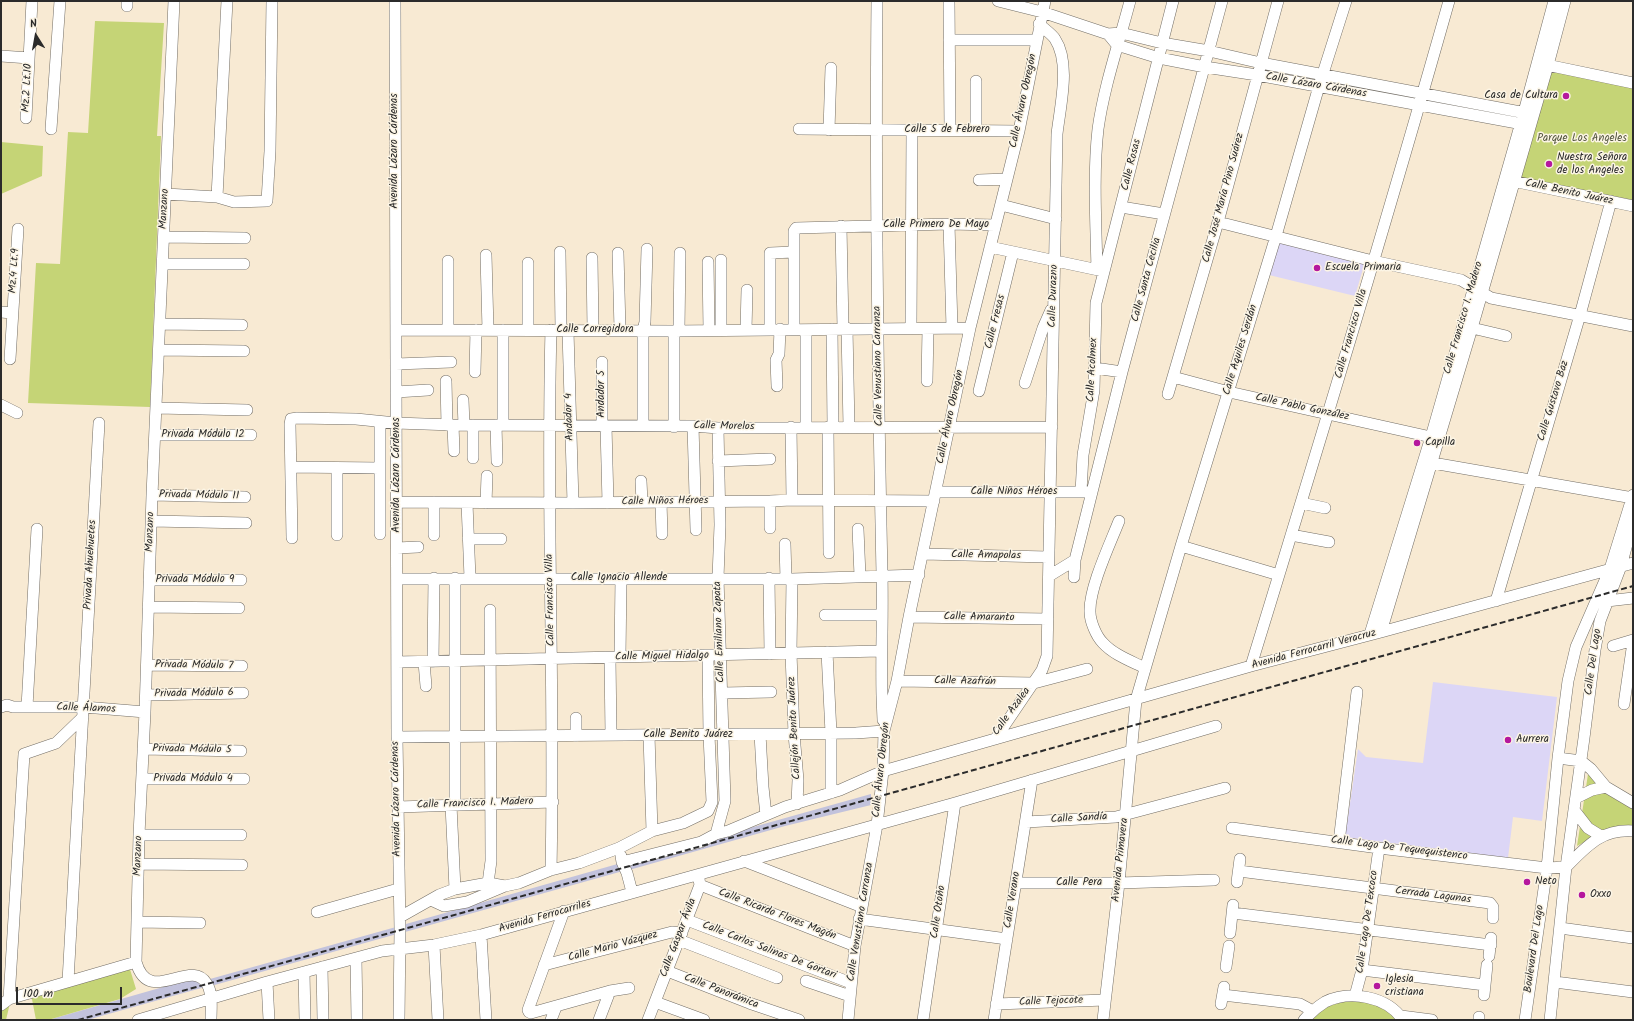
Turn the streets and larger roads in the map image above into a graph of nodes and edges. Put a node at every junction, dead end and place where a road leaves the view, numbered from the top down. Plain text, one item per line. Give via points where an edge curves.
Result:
1 (32, 1) edge
2 (60, 1) edge
3 (174, 1) edge
4 (227, 1) edge
5 (272, 1) edge
6 (395, 1) edge
7 (878, 1) edge
8 (949, 1) edge
9 (1000, 1) edge
10 (1130, 1) edge
11 (1173, 1) edge
12 (1222, 1) edge
13 (1278, 1) edge
14 (1346, 1) edge
15 (1449, 1) edge
16 (1554, 1) edge
17 (1565, 1) edge
18 (1043, 6) edge
19 (1039, 24) junction
20 (1121, 33) junction
21 (1108, 34) junction
22 (949, 40) junction
23 (1036, 40) junction
24 (1162, 43) junction
25 (1117, 45) junction
26 (1209, 51) junction
27 (1, 56) edge
28 (29, 58) junction
29 (1159, 58) junction
30 (1261, 63) junction
31 (1543, 64) junction
32 (831, 68) dead end
33 (1204, 68) junction
34 (1257, 75) junction
35 (1323, 75) junction
36 (976, 81) dead end
37 (1633, 83) edge
38 (1319, 86) junction
39 (1421, 99) junction
40 (1529, 113) junction
41 (26, 118) dead end
42 (1526, 125) junction
43 (52, 129) dead end
44 (799, 129) dead end
45 (829, 130) junction
46 (912, 130) junction
47 (950, 130) junction
48 (976, 130) junction
49 (1019, 130) junction
50 (876, 131) junction
51 (1007, 179) junction
52 (979, 180) dead end
53 (1510, 180) junction
54 (166, 194) junction
55 (217, 197) junction
56 (1611, 201) junction
57 (1000, 205) junction
58 (1633, 206) edge
59 (1121, 207) junction
60 (1164, 214) junction
61 (1056, 219) junction
62 (1218, 222) junction
63 (949, 224) junction
64 (995, 225) junction
65 (841, 226) junction
66 (877, 226) junction
67 (911, 226) junction
68 (18, 229) dead end
69 (1276, 236) junction
70 (164, 237) junction
71 (245, 238) dead end
72 (990, 247) junction
73 (647, 249) dead end
74 (560, 252) dead end
75 (794, 252) junction
76 (1013, 252) junction
77 (618, 253) dead end
78 (680, 253) dead end
79 (486, 256) dead end
80 (592, 258) dead end
81 (721, 260) dead end
82 (448, 261) dead end
83 (1373, 261) junction
84 (708, 262) dead end
85 (1055, 262) junction
86 (528, 263) dead end
87 (163, 264) junction
88 (244, 264) dead end
89 (1101, 271) junction
90 (747, 290) dead end
91 (1478, 290) junction
92 (1053, 306) junction
93 (1, 312) edge
94 (12, 313) junction
95 (1580, 316) junction
96 (160, 324) junction
97 (242, 325) dead end
98 (1633, 326) edge
99 (877, 328) junction
100 (911, 328) junction
101 (952, 328) junction
102 (970, 328) junction
103 (1472, 328) junction
104 (775, 329) junction
105 (841, 329) junction
106 (928, 329) junction
107 (396, 330) junction
108 (448, 330) junction
109 (476, 330) junction
110 (488, 330) junction
111 (503, 330) junction
112 (528, 330) junction
113 (560, 330) junction
114 (593, 330) junction
115 (620, 330) junction
116 (643, 330) junction
117 (677, 330) junction
118 (709, 330) junction
119 (721, 330) junction
120 (746, 330) junction
121 (794, 330) junction
122 (806, 330) junction
123 (1506, 336) dead end
124 (159, 350) junction
125 (244, 351) dead end
126 (1033, 358) junction
127 (10, 359) dead end
128 (1052, 359) junction
129 (451, 362) dead end
130 (602, 362) dead end
131 (396, 364) junction
132 (1095, 368) junction
133 (476, 372) dead end
134 (1122, 372) junction
135 (1173, 377) junction
136 (446, 381) dead end
137 (928, 381) dead end
138 (1025, 383) dead end
139 (776, 386) dead end
140 (428, 390) dead end
141 (979, 391) dead end
142 (396, 392) junction
143 (1229, 392) junction
144 (1168, 394) dead end
145 (463, 400) dead end
146 (1, 405) edge
147 (156, 408) junction
148 (247, 410) dead end
149 (17, 413) dead end
150 (1328, 414) junction
151 (380, 422) junction
152 (99, 423) dead end
153 (396, 423) junction
154 (459, 425) junction
155 (500, 425) junction
156 (549, 425) junction
157 (570, 425) junction
158 (604, 426) junction
159 (642, 426) junction
160 (693, 426) junction
161 (674, 427) junction
162 (791, 427) junction
163 (806, 427) junction
164 (830, 427) junction
165 (849, 427) junction
166 (880, 427) junction
167 (950, 427) junction
168 (1052, 427) junction
169 (718, 428) junction
170 (156, 435) junction
171 (251, 435) dead end
172 (1431, 437) junction
173 (454, 451) dead end
174 (473, 458) dead end
175 (770, 459) dead end
176 (497, 461) dead end
177 (718, 461) junction
178 (1428, 462) junction
179 (290, 467) junction
180 (337, 468) junction
181 (380, 468) junction
182 (487, 476) dead end
183 (1530, 479) junction
184 (641, 481) dead end
185 (1049, 492) junction
186 (1087, 492) junction
187 (152, 495) junction
188 (935, 496) junction
189 (246, 497) dead end
190 (1633, 497) edge
191 (792, 500) junction
192 (828, 500) junction
193 (880, 500) junction
194 (719, 501) junction
195 (770, 501) junction
196 (397, 502) junction
197 (434, 502) junction
198 (550, 502) junction
199 (642, 502) junction
200 (661, 502) junction
201 (695, 502) junction
202 (467, 503) junction
203 (486, 503) junction
204 (573, 503) junction
205 (608, 503) junction
206 (1301, 503) junction
207 (1325, 508) dead end
208 (152, 521) junction
209 (1119, 521) dead end
210 (1633, 522) edge
211 (246, 523) dead end
212 (770, 528) dead end
213 (37, 529) dead end
214 (858, 529) dead end
215 (696, 530) dead end
216 (337, 534) dead end
217 (380, 534) dead end
218 (662, 534) dead end
219 (434, 535) dead end
220 (1291, 535) junction
221 (292, 538) dead end
222 (468, 539) junction
223 (501, 539) dead end
224 (1330, 542) dead end
225 (785, 544) dead end
226 (1181, 546) junction
227 (418, 547) dead end
228 (397, 548) junction
229 (829, 553) dead end
230 (923, 554) junction
231 (1048, 557) junction
232 (1075, 560) junction
233 (1633, 563) edge
234 (1615, 567) junction
235 (919, 575) junction
236 (1279, 575) junction
237 (860, 576) junction
238 (882, 576) junction
239 (1048, 576) junction
240 (1074, 577) dead end
241 (434, 578) junction
242 (455, 578) junction
243 (470, 578) junction
244 (551, 578) junction
245 (621, 578) junction
246 (718, 578) junction
247 (768, 578) junction
248 (397, 579) junction
249 (789, 579) junction
250 (149, 580) junction
251 (241, 580) dead end
252 (1633, 598) edge
253 (1496, 601) junction
254 (1607, 602) junction
255 (148, 606) junction
256 (239, 608) dead end
257 (490, 610) dead end
258 (825, 615) dead end
259 (882, 615) junction
260 (909, 617) junction
261 (1588, 618) junction
262 (1048, 619) junction
263 (1600, 621) junction
264 (1376, 633) junction
265 (1633, 641) edge
266 (1613, 646) dead end
267 (881, 651) junction
268 (827, 652) junction
269 (791, 653) junction
270 (770, 654) junction
271 (721, 655) junction
272 (708, 656) junction
273 (615, 658) junction
274 (552, 659) junction
275 (490, 661) junction
276 (397, 662) junction
277 (429, 662) junction
278 (454, 662) junction
279 (147, 665) junction
280 (242, 666) dead end
281 (1251, 666) junction
282 (1145, 668) junction
283 (1087, 669) dead end
284 (897, 681) junction
285 (1034, 683) junction
286 (426, 686) dead end
287 (771, 692) dead end
288 (1357, 692) dead end
289 (243, 693) dead end
290 (723, 693) junction
291 (146, 695) junction
292 (1627, 698) edge
293 (1136, 700) junction
294 (1, 707) edge
295 (13, 707) junction
296 (27, 707) junction
297 (1, 712) edge
298 (83, 712) junction
299 (145, 712) junction
300 (576, 718) dead end
301 (1216, 726) dead end
302 (884, 731) junction
303 (760, 734) junction
304 (794, 734) junction
305 (831, 734) junction
306 (611, 735) junction
307 (649, 735) junction
308 (709, 735) junction
309 (723, 735) junction
310 (455, 736) junction
311 (491, 736) junction
312 (552, 736) junction
313 (576, 736) junction
314 (396, 737) junction
315 (996, 738) junction
316 (143, 749) junction
317 (241, 751) dead end
318 (1132, 751) junction
319 (1558, 758) junction
320 (1581, 761) junction
321 (883, 771) junction
322 (142, 779) junction
323 (244, 779) dead end
324 (1032, 780) junction
325 (1606, 787) junction
326 (1225, 788) dead end
327 (831, 793) junction
328 (1576, 798) junction
329 (553, 802) junction
330 (1633, 802) edge
331 (955, 803) junction
332 (490, 804) junction
333 (797, 804) junction
334 (453, 805) junction
335 (398, 807) junction
336 (1574, 810) junction
337 (1126, 814) junction
338 (766, 815) junction
339 (1026, 822) junction
340 (877, 825) junction
341 (1232, 828) dead end
342 (1633, 830) edge
343 (652, 831) junction
344 (716, 834) junction
345 (139, 835) junction
346 (240, 835) dead end
347 (1601, 836) junction
348 (1339, 842) junction
349 (619, 848) junction
350 (1379, 848) junction
351 (1240, 859) dead end
352 (744, 861) junction
353 (622, 862) junction
354 (138, 864) junction
355 (242, 865) dead end
356 (1566, 867) junction
357 (1547, 868) junction
358 (551, 870) junction
359 (1239, 871) junction
360 (699, 880) junction
361 (1214, 880) dead end
362 (1237, 882) dead end
363 (488, 883) junction
364 (1016, 883) junction
365 (1119, 883) junction
366 (505, 886) junction
367 (1373, 888) junction
368 (398, 889) junction
369 (455, 889) junction
370 (632, 892) junction
371 (431, 900) junction
372 (862, 907) junction
373 (317, 912) dead end
374 (564, 912) junction
375 (400, 917) junction
376 (1493, 918) dead end
377 (859, 919) junction
378 (687, 920) junction
379 (137, 922) junction
380 (200, 923) dead end
381 (1560, 928) junction
382 (937, 929) junction
383 (1368, 929) junction
384 (1230, 933) dead end
385 (481, 935) junction
386 (680, 936) junction
387 (1633, 938) edge
388 (1007, 939) junction
389 (434, 945) junction
390 (855, 946) junction
391 (1229, 946) dead end
392 (399, 948) junction
393 (356, 958) junction
394 (136, 962) junction
395 (544, 965) junction
396 (322, 967) junction
397 (1226, 967) dead end
398 (1362, 970) junction
399 (667, 971) junction
400 (304, 972) junction
401 (777, 978) dead end
402 (68, 981) junction
403 (806, 981) dead end
404 (267, 982) junction
405 (1555, 982) junction
406 (851, 983) junction
407 (629, 988) dead end
408 (610, 991) junction
409 (1633, 992) edge
410 (1223, 995) dead end
411 (850, 996) junction
412 (1355, 996) junction
413 (210, 999) junction
414 (1105, 1000) junction
415 (5, 1002) edge
416 (655, 1002) junction
417 (996, 1004) junction
418 (556, 1007) junction
419 (1312, 1011) junction
420 (692, 1018) edge
421 (1402, 1018) edge
422 (138, 1020) edge
423 (211, 1020) edge
424 (269, 1020) edge
425 (305, 1020) edge
426 (323, 1020) edge
427 (357, 1020) edge
428 (399, 1020) edge
429 (438, 1020) edge
430 (486, 1020) edge
431 (551, 1020) edge
432 (599, 1020) edge
433 (648, 1020) edge
434 (704, 1020) edge
435 (799, 1020) edge
436 (848, 1020) edge
437 (923, 1020) edge
438 (994, 1020) edge
439 (1103, 1020) edge
440 (1304, 1020) edge
441 (1432, 1020) edge
442 (1525, 1020) edge
443 (1550, 1020) edge

1 - 28 street, Mz.2 Lt.10
2 - 43 street
3 - 54 street, Manzano
4 - 55 street
5 - 55 street via 267,201 234,202
6 - 107 street, Avenida Lázaro Cárdenas
7 - 50 street, Calle Venustiano Carranza
8 - 22 street
9 - 18 street, Calle Lázaro Cárdenas
10 - 20 street
11 - 24 street
12 - 26 street, Calle Santa Cecilia
13 - 30 street, Calle José María Pino Suárez
14 - 35 street, Calle Aquiles Serdán
15 - 39 street, Calle Francisco Villa
16 - 31 street, Calle Francisco I. Madero
17 - 31 street, Calle Francisco I. Madero
18 - 19 street, Calle Álvaro Obregón
18 - 21 street, Calle Lázaro Cárdenas
19 - 23 street, Calle Álvaro Obregón
19 - 61 street, Calle Durazno via 1055,39 1062,56 1064,72 1057,134
20 - 21 street, Calle Lázaro Cárdenas
20 - 24 street, Calle Lázaro Cárdenas
20 - 25 street
21 - 25 street
22 - 23 street
22 - 47 street
23 - 49 street, Calle Álvaro Obregón
24 - 26 street, Calle Lázaro Cárdenas
24 - 29 street
25 - 29 street, Calle Lázaro Cárdenas
25 - 89 street via 1097,141
26 - 30 street, Calle Lázaro Cárdenas
26 - 33 street, Calle Santa Cecilia
27 - 28 street
28 - 41 street, Mz.2 Lt.10
29 - 33 street, Calle Lázaro Cárdenas
29 - 59 street, Calle Rosas
30 - 34 street, Calle José María Pino Suárez
30 - 35 street, Calle Lázaro Cárdenas
31 - 37 street
31 - 40 street, Calle Francisco I. Madero
32 - 45 street
33 - 34 street, Calle Lázaro Cárdenas
33 - 60 street, Calle Santa Cecilia
34 - 38 street, Calle Lázaro Cárdenas
34 - 62 street, Calle José María Pino Suárez
35 - 38 street, Calle Aquiles Serdán
35 - 39 street, Calle Lázaro Cárdenas
36 - 48 street
38 - 39 street, Calle Lázaro Cárdenas
38 - 69 street, Calle Aquiles Serdán
39 - 40 street, Calle Lázaro Cárdenas
39 - 42 street, Calle Lázaro Cárdenas
39 - 83 street, Calle Francisco Villa
40 - 42 street, Calle Francisco I. Madero
42 - 53 street, Calle Francisco I. Madero
44 - 45 street, Calle 5 de Febrero
45 - 50 street, Calle 5 de Febrero
46 - 47 street, Calle 5 de Febrero
46 - 50 street, Calle 5 de Febrero
46 - 67 street
47 - 48 street, Calle 5 de Febrero
48 - 49 street, Calle 5 de Febrero
49 - 51 street, Calle Álvaro Obregón
50 - 66 street, Calle Venustiano Carranza
51 - 52 street
51 - 57 street, Calle Álvaro Obregón
53 - 56 street, Calle Benito Juárez
53 - 91 street, Calle Francisco I. Madero
54 - 55 street
54 - 70 street, Manzano
56 - 58 street, Calle Benito Juárez
56 - 95 street, Calle Gustavo Baz
57 - 61 street
57 - 64 street, Calle Álvaro Obregón
59 - 60 street
59 - 89 street, Calle Rosas
60 - 134 street, Calle Santa Cecilia
61 - 85 street, Calle Durazno
62 - 69 street
62 - 135 street, Calle José María Pino Suárez
63 - 64 street, Calle Primero De Mayo
63 - 67 street, Calle Primero De Mayo
63 - 101 street
64 - 72 street, Calle Álvaro Obregón
65 - 66 street, Calle Primero De Mayo
65 - 75 street, Calle Primero De Mayo via 796,228
65 - 105 street
66 - 67 street, Calle Primero De Mayo
66 - 99 street, Calle Venustiano Carranza
67 - 100 street
68 - 94 street, Mz.4 Lt.9
69 - 83 street
69 - 143 street, Calle Aquiles Serdán
70 - 71 street
70 - 87 street, Manzano
72 - 76 street
72 - 102 street, Calle Álvaro Obregón
73 - 116 street
74 - 113 street
75 - 104 street via 770,253
75 - 121 street
76 - 85 street
76 - 141 street, Calle Fresas
77 - 115 street
78 - 117 street
79 - 110 street
80 - 114 street
81 - 119 street
82 - 108 street
83 - 91 street via 1461,280
83 - 150 street, Calle Francisco Villa
84 - 118 street
85 - 89 street
85 - 92 street, Calle Durazno
86 - 112 street
87 - 88 street
87 - 96 street, Manzano
89 - 132 street, Calle Acolmex via 1096,303
90 - 120 street
91 - 95 street via 1491,298
91 - 103 street, Calle Francisco I. Madero
91 - 172 street, Calle Francisco I. Madero
92 - 126 street
92 - 128 street, Calle Durazno
93 - 94 street
94 - 127 street, Mz.4 Lt.9
95 - 98 street
95 - 183 street, Calle Gustavo Baz
96 - 97 street
96 - 124 street, Manzano
99 - 100 street, Calle Corregidora
99 - 105 street, Calle Corregidora
99 - 166 street, Calle Venustiano Carranza
100 - 106 street, Calle Corregidora
101 - 102 street, Calle Corregidora
101 - 106 street, Calle Corregidora
102 - 167 street, Calle Álvaro Obregón
103 - 123 street
103 - 178 street, Calle Francisco I. Madero
104 - 120 street, Calle Corregidora
104 - 121 street, Calle Corregidora
104 - 139 street via 779,354 776,360
105 - 122 street, Calle Corregidora
105 - 164 street
105 - 165 street
106 - 137 street
107 - 108 street, Calle Corregidora
107 - 131 street, Avenida Lázaro Cárdenas
108 - 109 street, Calle Corregidora
109 - 110 street, Calle Corregidora
109 - 133 street
110 - 111 street, Calle Corregidora
111 - 112 street, Calle Corregidora
111 - 155 street
112 - 113 street, Calle Corregidora
113 - 114 street, Calle Corregidora
113 - 156 street, Calle Francisco Villa
113 - 157 street, Andador 4
114 - 115 street, Calle Corregidora
115 - 116 street, Calle Corregidora
116 - 117 street, Calle Corregidora
116 - 159 street
117 - 118 street, Calle Corregidora
117 - 161 street
118 - 119 street, Calle Corregidora
119 - 120 street, Calle Corregidora
121 - 122 street, Calle Corregidora
122 - 163 street
124 - 125 street
124 - 147 street, Manzano
126 - 128 street
126 - 138 street
128 - 168 street, Calle Durazno
129 - 131 street
130 - 158 street, Andador 5
131 - 142 street, Avenida Lázaro Cárdenas
132 - 134 street
132 - 186 street, Calle Acolmex via 1094,390 1083,455
134 - 186 street, Calle Santa Cecilia
135 - 143 street, Calle Pablo González
135 - 144 street, Calle José María Pino Suárez
136 - 154 street
140 - 142 street
142 - 153 street, Avenida Lázaro Cárdenas
143 - 150 street, Calle Pablo González
143 - 226 street, Calle Aquiles Serdán
145 - 154 street
146 - 149 street
147 - 148 street
147 - 170 street, Manzano
150 - 172 street, Calle Pablo González
150 - 206 street, Calle Francisco Villa
151 - 153 street, Calle Morelos
151 - 179 street, Calle Morelos via 297,418 291,420
151 - 181 street
152 - 298 street, Privada Ahuehuetes
153 - 154 street, Calle Morelos
153 - 196 street, Avenida Lázaro Cárdenas
154 - 155 street, Calle Morelos
154 - 173 street
154 - 174 street
155 - 156 street, Calle Morelos
155 - 176 street
156 - 157 street, Calle Morelos
156 - 198 street, Calle Francisco Villa
157 - 158 street, Calle Morelos
157 - 204 street, Andador 4
158 - 159 street, Calle Morelos
158 - 205 street, Andador 5
159 - 161 street, Calle Morelos
160 - 161 street, Calle Morelos
160 - 169 street, Calle Morelos
160 - 201 street
162 - 163 street, Calle Morelos
162 - 169 street, Calle Morelos
162 - 191 street
163 - 164 street, Calle Morelos
164 - 165 street, Calle Morelos
164 - 192 street
165 - 166 street, Calle Morelos
166 - 167 street, Calle Morelos
166 - 193 street, Calle Venustiano Carranza
167 - 168 street, Calle Morelos
167 - 188 street, Calle Álvaro Obregón
168 - 185 street, Calle Durazno
169 - 177 street, Calle Emiliano Zapata
170 - 171 street, Privada Módulo 12
170 - 187 street, Manzano
172 - 178 street, Calle Francisco I. Madero
175 - 177 street
177 - 194 street, Calle Emiliano Zapata
178 - 183 street
178 - 264 street, Calle Francisco I. Madero
179 - 180 street
179 - 221 street
180 - 181 street
180 - 216 street
181 - 217 street
182 - 203 street
183 - 190 street
183 - 253 street, Calle Gustavo Baz
184 - 199 street
185 - 186 street, Calle Niños Héroes
185 - 188 street, Calle Niños Héroes
185 - 231 street, Calle Durazno
186 - 232 street, Calle Santa Cecilia
187 - 189 street, Privada Módulo 11
187 - 208 street, Manzano
188 - 193 street, Calle Niños Héroes
188 - 230 street, Calle Álvaro Obregón
190 - 234 street
191 - 192 street, Calle Niños Héroes
191 - 195 street, Calle Niños Héroes
192 - 193 street, Calle Niños Héroes
192 - 229 street
193 - 238 street, Calle Venustiano Carranza
194 - 195 street, Calle Niños Héroes
194 - 201 street, Calle Niños Héroes
194 - 246 street, Calle Emiliano Zapata
195 - 212 street
196 - 197 street, Calle Niños Héroes
196 - 228 street, Avenida Lázaro Cárdenas
197 - 202 street, Calle Niños Héroes
197 - 219 street
198 - 203 street, Calle Niños Héroes
198 - 204 street, Calle Niños Héroes
198 - 244 street, Calle Francisco Villa
199 - 200 street, Calle Niños Héroes
199 - 205 street, Calle Niños Héroes
200 - 201 street, Calle Niños Héroes
200 - 218 street
201 - 215 street
202 - 203 street, Calle Niños Héroes
202 - 222 street
204 - 205 street, Calle Niños Héroes
206 - 207 street
206 - 220 street, Calle Francisco Villa
208 - 211 street
208 - 250 street, Manzano
209 - 282 street via 1090,599 1090,613 1102,643 1119,656
210 - 234 street
213 - 296 street
214 - 237 street
220 - 224 street
220 - 236 street, Calle Francisco Villa
222 - 223 street
222 - 243 street
225 - 249 street, Callejón Benito Juárez
226 - 236 street
226 - 282 street, Calle Aquiles Serdán
227 - 228 street
228 - 248 street, Avenida Lázaro Cárdenas
230 - 231 street, Calle Amapolas
230 - 235 street, Calle Álvaro Obregón
231 - 239 street, Calle Durazno
232 - 239 street
232 - 240 street, Calle Santa Cecilia
233 - 234 street, Avenida Ferrocarril Veracruz
234 - 253 street, Avenida Ferrocarril Veracruz
234 - 254 street, Calle Del Lago
234 - 261 street, Calle Del Lago
235 - 238 street, Calle Ignacio Allende
235 - 260 street, Calle Álvaro Obregón
236 - 281 street, Calle Francisco Villa
237 - 238 street, Calle Ignacio Allende
237 - 249 street, Calle Ignacio Allende
238 - 259 street, Calle Venustiano Carranza
239 - 262 street, Calle Azalea
241 - 242 street, Calle Ignacio Allende
241 - 248 street, Calle Ignacio Allende
241 - 277 street
242 - 243 street, Calle Ignacio Allende
242 - 278 street
243 - 244 street, Calle Ignacio Allende
244 - 245 street, Calle Ignacio Allende
244 - 274 street, Calle Francisco Villa
245 - 246 street, Calle Ignacio Allende
245 - 273 street
246 - 247 street, Calle Ignacio Allende
246 - 271 street, Calle Emiliano Zapata
247 - 249 street, Calle Ignacio Allende
247 - 270 street
248 - 276 street, Avenida Lázaro Cárdenas
249 - 269 street, Callejón Benito Juárez
250 - 251 street, Privada Módulo 9
250 - 255 street, Manzano
252 - 254 street
253 - 264 street, Avenida Ferrocarril Veracruz
254 - 263 street, Calle Del Lago
255 - 256 street
255 - 279 street, Manzano
257 - 275 street
258 - 259 street
259 - 267 street, Calle Venustiano Carranza
260 - 262 street, Calle Amaranto
260 - 284 street, Calle Álvaro Obregón
261 - 263 street
261 - 319 street, Calle Del Lago via 1576,647 1568,680
262 - 285 street, Calle Azalea via 1047,656
263 - 320 street, Calle Del Lago via 1594,650
264 - 281 street, Avenida Ferrocarril Veracruz
265 - 266 street
265 - 292 street
267 - 268 street, Calle Miguel Hidalgo
267 - 302 street, Calle Venustiano Carranza
268 - 269 street, Calle Miguel Hidalgo
268 - 305 street
269 - 270 street, Calle Miguel Hidalgo
269 - 304 street, Callejón Benito Juárez
270 - 271 street, Calle Miguel Hidalgo
271 - 272 street, Calle Miguel Hidalgo
271 - 290 street, Calle Emiliano Zapata
272 - 273 street, Calle Miguel Hidalgo
272 - 308 street
273 - 274 street, Calle Miguel Hidalgo
273 - 306 street
274 - 275 street, Calle Miguel Hidalgo
274 - 312 street, Calle Francisco Villa
275 - 278 street, Calle Miguel Hidalgo
275 - 311 street
276 - 277 street, Calle Miguel Hidalgo
276 - 314 street, Avenida Lázaro Cárdenas
277 - 278 street, Calle Miguel Hidalgo
277 - 286 street
278 - 310 street
279 - 280 street, Privada Módulo 7
279 - 291 street, Manzano
281 - 293 street, Avenida Ferrocarril Veracruz
282 - 293 street, Calle Aquiles Serdán
283 - 285 street, Calle Azafrán
284 - 285 street, Calle Azafrán
284 - 302 street, Calle Álvaro Obregón
285 - 315 street, Calle Azalea
287 - 290 street
288 - 348 street
289 - 291 street, Privada Módulo 6
290 - 309 street, Calle Emiliano Zapata
291 - 299 street, Manzano
293 - 315 street, Avenida Ferrocarril Veracruz
293 - 318 street, Avenida Primavera
294 - 295 street, Calle Álamos
295 - 296 street, Calle Álamos
295 - 297 street
296 - 298 street, Calle Álamos
298 - 299 street, Calle Álamos
298 - 402 street, Privada Ahuehuetes
298 - 415 street via 56,743 24,754
299 - 316 street, Manzano
300 - 313 street
301 - 318 street, Avenida Ferrocarriles
302 - 305 street, Calle Benito Juárez
302 - 321 street, Calle Álvaro Obregón
303 - 304 street, Calle Benito Juárez
303 - 309 street, Calle Benito Juárez
303 - 338 street
304 - 305 street, Calle Benito Juárez
304 - 333 street, Callejón Benito Juárez via 798,780
305 - 327 street
306 - 307 street, Calle Benito Juárez
306 - 313 street, Calle Benito Juárez
307 - 308 street, Calle Benito Juárez
307 - 343 street
308 - 309 street, Calle Benito Juárez
308 - 343 street via 711,806 708,811 683,823
309 - 344 street, Calle Emiliano Zapata via 725,801
310 - 311 street, Calle Benito Juárez
310 - 314 street, Calle Benito Juárez
310 - 334 street
311 - 312 street, Calle Benito Juárez
311 - 332 street
312 - 313 street, Calle Benito Juárez
312 - 329 street, Calle Francisco Villa
314 - 335 street, Avenida Lázaro Cárdenas
315 - 321 street, Calle Azalea
316 - 317 street, Privada Módulo 5
316 - 322 street, Manzano
318 - 324 street, Avenida Ferrocarriles
318 - 337 street, Avenida Primavera
319 - 320 street
319 - 357 street, Boulevard Del Lago
320 - 325 street
320 - 328 street, Boulevard Del Lago
321 - 327 street, Calle Azalea
321 - 340 street, Calle Álvaro Obregón
322 - 323 street, Privada Módulo 4
322 - 345 street, Manzano
324 - 331 street, Avenida Ferrocarriles
324 - 339 street, Calle Verano
325 - 328 street via 1592,790
325 - 330 street
326 - 337 street, Calle Sandía
327 - 333 street, Calle Azalea
328 - 336 street, Boulevard Del Lago
329 - 332 street, Calle Francisco I. Madero
329 - 358 street, Calle Francisco Villa
331 - 340 street, Avenida Ferrocarriles
331 - 382 street, Calle Otoño
332 - 334 street, Calle Francisco I. Madero
332 - 363 street via 491,861
333 - 338 street, Calle Azalea
334 - 335 street, Calle Francisco I. Madero
334 - 369 street
335 - 368 street, Avenida Lázaro Cárdenas
336 - 347 street via 1588,828
336 - 356 street, Boulevard Del Lago
337 - 339 street, Calle Sandía via 1116,817
337 - 365 street, Avenida Primavera
338 - 344 street, Calle Azalea
339 - 364 street, Calle Verano
340 - 352 street, Avenida Ferrocarriles
340 - 372 street, Calle Venustiano Carranza
341 - 348 street, Calle Lago De Tequequistenco
342 - 347 street via 1620,830
343 - 349 street
344 - 353 street, Calle Azalea via 701,842
345 - 346 street
345 - 354 street, Manzano
347 - 356 street
348 - 350 street, Calle Lago De Tequequistenco
349 - 353 street
349 - 358 street
350 - 357 street, Calle Lago De Tequequistenco
350 - 367 street, Calle Lago De Texcoco
351 - 359 street
352 - 360 street, Avenida Ferrocarriles
352 - 372 street
353 - 370 street via 628,873
354 - 355 street
354 - 379 street, Manzano
356 - 357 street, Calle Lago De Tequequistenco
356 - 381 street, Boulevard Del Lago
357 - 442 street, Boulevard Del Lago
358 - 366 street
359 - 362 street
359 - 367 street, Cerrada Lagunas
360 - 370 street, Avenida Ferrocarriles
360 - 378 street, Calle Gaspar Ávila
360 - 390 street, Calle Ricardo Flores Magón
361 - 365 street, Calle Pera
363 - 366 street
363 - 369 street
364 - 365 street, Calle Pera
364 - 388 street, Calle Verano
365 - 414 street, Avenida Primavera
366 - 371 street via 467,902 444,906
367 - 376 street, Cerrada Lagunas via 1492,904
367 - 383 street, Calle Lago De Texcoco
368 - 373 street
368 - 375 street, Avenida Lázaro Cárdenas
369 - 371 street
370 - 374 street, Avenida Ferrocarriles
371 - 375 street
372 - 377 street, Calle Venustiano Carranza
374 - 385 street, Avenida Ferrocarriles
374 - 395 street
375 - 392 street, Avenida Lázaro Cárdenas
377 - 382 street
377 - 390 street, Calle Venustiano Carranza
378 - 386 street, Calle Gaspar Ávila
378 - 406 street, Calle Carlos Salinas De Gortari
379 - 380 street
379 - 394 street, Manzano
381 - 387 street
381 - 405 street, Boulevard Del Lago
382 - 388 street
382 - 437 street, Calle Otoño
383 - 384 street via 1233,909
383 - 398 street, Calle Lago De Texcoco
383 - 398 street via 1490,951 1485,990
385 - 389 street, Avenida Ferrocarriles
385 - 430 street
386 - 395 street, Calle Mario Vázquez via 672,932
386 - 399 street, Calle Gaspar Ávila
386 - 401 street, Calle Mario Vázquez
388 - 417 street, Calle Verano
389 - 392 street, Avenida Ferrocarriles
389 - 429 street
390 - 406 street, Calle Venustiano Carranza
391 - 397 street
392 - 393 street, Avenida Ferrocarriles
392 - 428 street
393 - 396 street, Avenida Ferrocarriles
393 - 427 street
394 - 402 street
394 - 413 street via 138,970 152,982 184,976 200,977 208,984
395 - 418 street via 528,1010 532,1013
396 - 400 street, Avenida Ferrocarriles
396 - 426 street
398 - 412 street, Calle Lago De Texcoco
399 - 416 street, Calle Gaspar Ávila
399 - 435 street, Calle Panorámica
400 - 404 street, Avenida Ferrocarriles
400 - 425 street
402 - 415 street
403 - 411 street
404 - 413 street, Avenida Ferrocarriles
404 - 424 street
405 - 409 street
405 - 443 street, Boulevard Del Lago
406 - 411 street, Calle Venustiano Carranza
407 - 408 street
408 - 418 street
408 - 432 street
410 - 419 street via 1300,1004
411 - 436 street, Calle Venustiano Carranza
412 - 419 street via 1340,997
412 - 421 street via 1385,1004
413 - 422 street, Avenida Ferrocarriles
413 - 423 street
414 - 417 street, Calle Tejocote
414 - 439 street, Avenida Primavera
416 - 420 street
416 - 433 street, Calle Gaspar Ávila
417 - 438 street, Calle Verano
418 - 431 street
419 - 440 street
420 - 434 street
421 - 441 street

